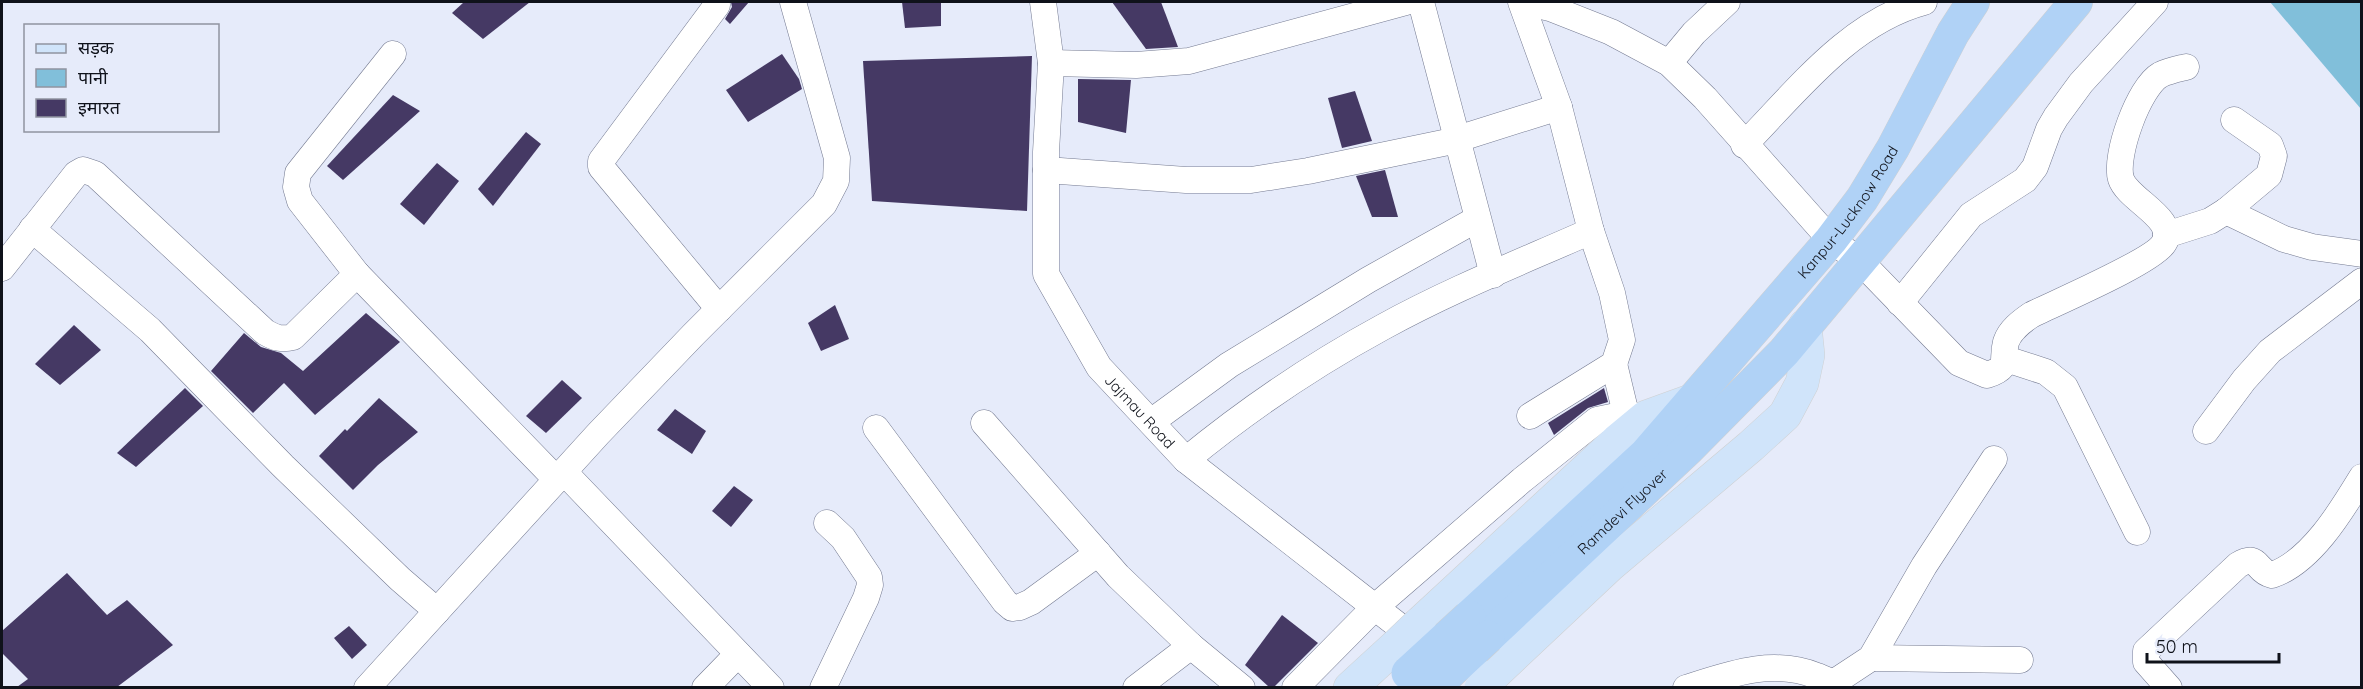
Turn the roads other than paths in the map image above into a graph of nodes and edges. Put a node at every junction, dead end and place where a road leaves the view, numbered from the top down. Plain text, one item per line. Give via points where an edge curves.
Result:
1 (793, 2) edge
2 (1043, 2) edge
3 (1407, 2) edge
4 (1421, 2) edge
5 (1522, 2) edge
6 (1727, 2) edge
7 (1924, 2) edge
8 (1973, 2) edge
9 (2076, 2) edge
10 (2155, 2) edge
11 (717, 5) dead end
12 (393, 54) dead end
13 (1051, 63) junction
14 (1669, 63) junction
15 (2187, 67) dead end
16 (1559, 107) junction
17 (2234, 120) dead end
18 (1458, 139) junction
19 (1744, 145) junction
20 (1046, 170) junction
21 (2226, 210) junction
22 (1477, 219) junction
23 (32, 230) junction
24 (1591, 231) junction
25 (2166, 235) junction
26 (1830, 240) junction
27 (2361, 254) edge
28 (1860, 261) junction
29 (2, 268) edge
30 (357, 274) junction
31 (1493, 275) junction
32 (2361, 281) edge
33 (1900, 303) junction
34 (719, 309) junction
35 (1805, 326) junction
36 (2006, 359) junction
37 (1614, 364) junction
38 (1693, 400) junction
39 (1530, 416) dead end
40 (1636, 416) junction
41 (1151, 422) junction
42 (984, 423) dead end
43 (876, 428) dead end
44 (2206, 431) dead end
45 (1994, 459) dead end
46 (1186, 460) junction
47 (560, 476) junction
48 (2361, 477) edge
49 (827, 523) dead end
50 (2137, 531) dead end
51 (1098, 553) junction
52 (1374, 608) junction
53 (436, 611) junction
54 (1478, 627) junction
55 (1191, 646) junction
56 (738, 654) junction
57 (1872, 658) junction
58 (2020, 660) dead end
59 (1486, 682) edge
60 (1835, 685) edge
61 (367, 687) edge
62 (705, 687) edge
63 (771, 687) edge
64 (823, 687) edge
65 (1136, 687) edge
66 (1242, 687) edge
67 (1295, 687) edge
68 (1350, 687) edge
69 (1391, 687) edge
70 (1433, 687) edge
71 (1686, 687) edge
72 (2169, 687) edge
73 (2175, 687) edge
74 (2186, 687) edge

1 - 34 street via 837,158 836,181 824,204
2 - 13 street, Jajmau Road
3 - 13 street via 1189,61 1136,66
4 - 18 street
5 - 14 street via 1550,8 1611,32
5 - 16 street
6 - 14 street
7 - 19 street via 1876,21 1829,58
8 - 26 highway, Kanpur-Lucknow Road via 1887,158
9 - 28 highway
10 - 33 street via 2081,83 2049,129 2036,167 2025,180 1971,216
11 - 34 street via 601,161 601,167
12 - 30 street via 298,173 300,201
13 - 20 street, Jajmau Road
14 - 19 street
15 - 25 street via 2160,75 2148,85 2120,157 2120,176 2126,189 2160,219
16 - 18 street
16 - 24 street
17 - 21 street via 2270,146 2274,156 2269,175
18 - 20 street via 1251,180 1186,180
18 - 22 street
19 - 26 street
20 - 41 street, Jajmau Road via 1046,274 1099,367
21 - 25 street via 2210,221
21 - 27 street via 2284,239
22 - 31 street
22 - 41 street via 1229,365
23 - 29 street
23 - 30 street via 76,174 83,170 95,174 275,338 293,337
23 - 53 street via 150,330 283,466
24 - 31 street
24 - 37 street via 1612,293 1622,340
25 - 36 street via 2163,245 2142,261 2018,324 2006,342
26 - 28 street
26 - 38 highway, Kanpur-Lucknow Road
28 - 33 street
28 - 35 highway
30 - 47 street
31 - 46 street via 1382,327 1278,389
32 - 44 street via 2270,351
33 - 36 street via 1959,363 1987,375 2000,371
34 - 47 street
35 - 54 highway, Ramdevi Flyover via 1744,395
35 - 59 main road via 1808,355 1802,383 1785,415 1609,566
36 - 50 street via 2046,372 2065,387
37 - 39 street
37 - 40 street
38 - 40 main road
38 - 54 highway, Ramdevi Flyover
40 - 52 street via 1597,420
40 - 68 main road via 1617,441
41 - 46 street, Jajmau Road
42 - 51 street
43 - 51 street via 1012,608 1031,602
45 - 57 street via 1924,566
46 - 52 street, Jajmau Road
47 - 53 street
47 - 56 street
48 - 72 street via 2337,519 2298,559 2272,575 2252,560 2238,565 2146,651 2145,662
49 - 64 street via 843,538 869,577 870,585
51 - 55 street
52 - 59 street, Jajmau Road
52 - 67 street
53 - 61 street
54 - 69 highway, Ramdevi Flyover, bridge
54 - 70 highway, Ramdevi Flyover, bridge
55 - 65 street
55 - 66 street
56 - 62 street
56 - 63 street
57 - 58 street
57 - 60 street
60 - 71 street via 1804,671 1775,666 1743,670
73 - 74 street

